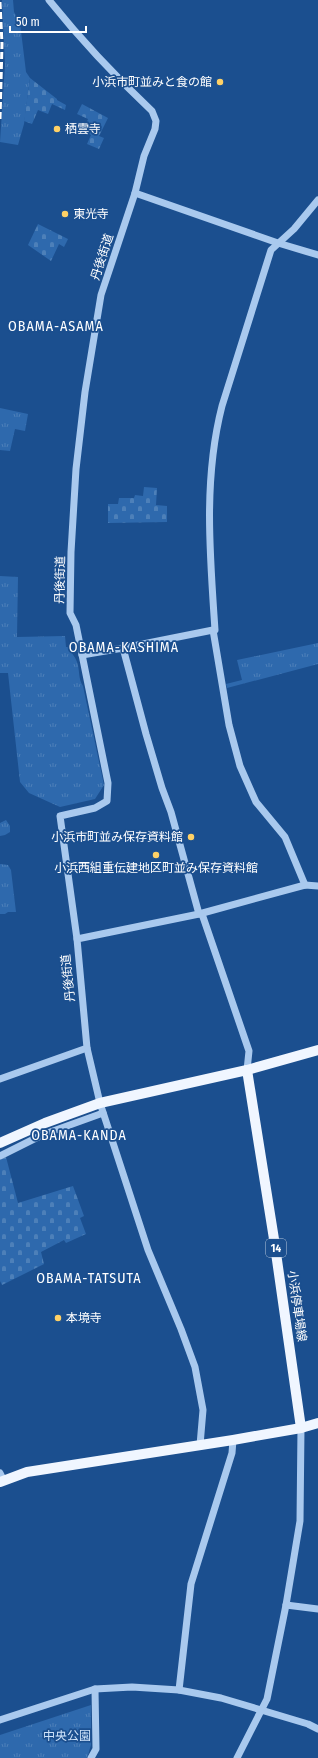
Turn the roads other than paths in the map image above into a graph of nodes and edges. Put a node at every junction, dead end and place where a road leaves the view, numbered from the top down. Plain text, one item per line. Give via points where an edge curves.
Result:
1 (49, 0) edge
2 (135, 192) junction
3 (318, 200) edge
4 (278, 243) junction
5 (318, 256) edge
6 (215, 630) dead end
7 (123, 648) junction
8 (82, 655) junction
9 (305, 885) junction
10 (318, 886) edge
11 (200, 914) junction
12 (76, 939) junction
13 (86, 1048) junction
14 (318, 1050) edge
15 (246, 1070) junction
16 (0, 1079) edge
17 (101, 1108) junction
18 (0, 1144) edge
19 (0, 1156) edge
20 (318, 1423) edge
21 (300, 1428) junction
22 (233, 1440) junction
23 (200, 1444) junction
24 (1, 1479) edge
25 (286, 1605) junction
26 (318, 1609) edge
27 (95, 1689) junction
28 (179, 1690) junction
29 (261, 1710) junction
30 (0, 1720) edge
31 (318, 1729) edge
32 (92, 1758) edge
33 (236, 1758) edge

1 - 2 street, 丹後街道 via 103,64 152,111 156,121 155,129 144,156
2 - 4 street
2 - 8 street, 丹後街道 via 101,295 80,426 71,552 70,614 76,625
3 - 4 street via 294,229
4 - 5 street
4 - 6 street via 271,250 216,432 210,481 209,531
7 - 8 street
7 - 9 street via 213,630 229,724 240,766 256,802 285,837
7 - 11 street
8 - 12 street, 丹後街道 via 108,783 108,801 95,808 60,816
9 - 10 street
9 - 11 street, 丹後街道
11 - 12 street, 丹後街道
11 - 15 street via 249,1051
12 - 13 street, 丹後街道
13 - 16 street
13 - 17 street, 丹後街道
14 - 15 main road
15 - 17 main road
15 - 21 main road, 小浜停車場線 / 14 via 276,1253
17 - 18 main road via 46,1123
17 - 19 street
17 - 23 street, 丹後街道 via 148,1250 182,1329 194,1367 203,1410
20 - 21 main road
21 - 22 main road
21 - 25 street via 300,1521
22 - 23 main road
22 - 28 street via 232,1453 188,1596
23 - 24 main road via 27,1472
25 - 26 street
25 - 29 street via 267,1699
27 - 28 street via 132,1687
27 - 30 street
27 - 32 street via 96,1749
28 - 29 street via 221,1698
29 - 31 street
29 - 33 street

